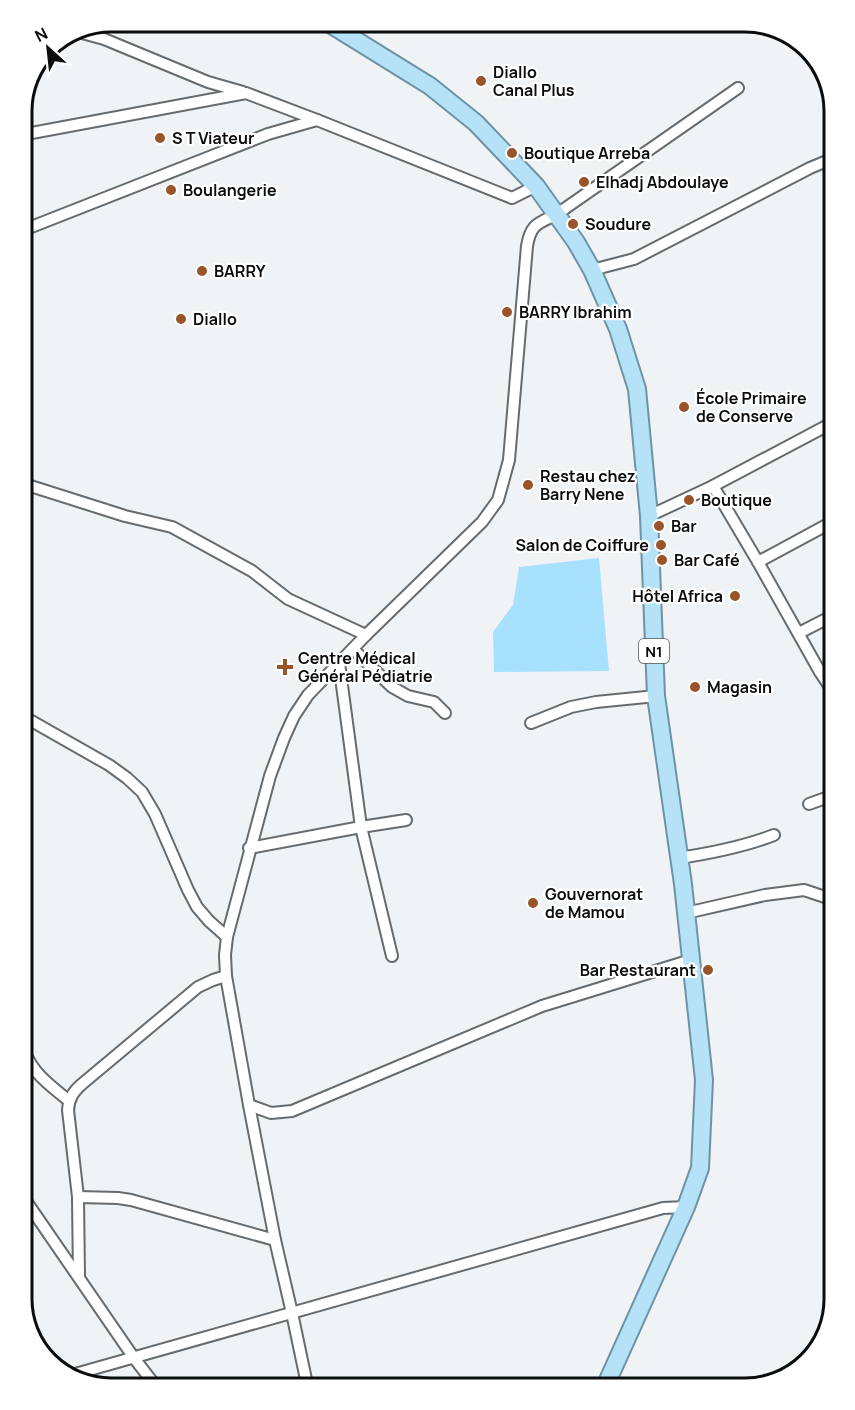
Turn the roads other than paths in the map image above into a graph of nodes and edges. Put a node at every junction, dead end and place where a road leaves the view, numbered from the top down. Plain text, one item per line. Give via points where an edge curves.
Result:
1 (343, 32) edge
2 (89, 35) edge
3 (738, 88) dead end
4 (246, 93) junction
5 (317, 120) junction
6 (32, 133) edge
7 (824, 162) edge
8 (536, 186) junction
9 (557, 214) junction
10 (32, 227) edge
11 (592, 270) junction
12 (824, 427) edge
13 (32, 486) edge
14 (713, 486) junction
15 (649, 516) junction
16 (824, 526) edge
17 (758, 562) junction
18 (824, 620) edge
19 (799, 633) junction
20 (366, 635) junction
21 (352, 649) junction
22 (339, 663) junction
23 (824, 678) edge
24 (656, 696) junction
25 (445, 713) dead end
26 (32, 721) edge
27 (531, 723) dead end
28 (824, 798) edge
29 (808, 804) dead end
30 (406, 820) dead end
31 (361, 826) junction
32 (774, 835) dead end
33 (249, 848) junction
34 (679, 858) junction
35 (824, 897) edge
36 (686, 913) junction
37 (227, 937) junction
38 (392, 956) dead end
39 (691, 960) junction
40 (226, 976) junction
41 (32, 1067) edge
42 (68, 1100) junction
43 (249, 1105) junction
44 (78, 1197) junction
45 (686, 1207) junction
46 (32, 1212) edge
47 (275, 1240) junction
48 (79, 1277) junction
49 (292, 1313) junction
50 (134, 1358) junction
51 (81, 1372) edge
52 (149, 1378) edge
53 (307, 1378) edge
54 (612, 1378) edge

1 - 8 highway, N1 via 430,86 476,123
2 - 4 street
3 - 9 street
4 - 5 street
4 - 6 street
5 - 8 street via 512,198
5 - 10 street via 268,134
7 - 11 street via 634,259
8 - 9 highway, N1
9 - 11 highway, N1
9 - 20 street via 535,226 529,237 509,460 498,500 482,522
11 - 15 highway, N1 via 618,329 637,389
12 - 14 street
13 - 20 street via 172,527 252,571 288,599
14 - 15 street
14 - 17 street
15 - 24 highway, N1
16 - 17 street
17 - 19 street
18 - 19 street
19 - 23 street
20 - 21 street
21 - 22 street
21 - 25 street via 392,687 408,696 434,702
22 - 31 street
22 - 33 street via 294,716 270,776
24 - 27 street via 571,707
24 - 34 highway, N1
26 - 37 street via 109,765 142,792 197,907
28 - 29 street
30 - 31 street
31 - 33 street
31 - 38 street
32 - 34 street via 718,852
33 - 37 street
34 - 36 highway, N1
35 - 36 street via 804,890
36 - 39 highway, N1
37 - 40 street
39 - 43 street via 542,1006 292,1111 271,1113
39 - 45 highway, N1 via 705,1080 700,1168
40 - 42 street via 198,987
40 - 43 street
41 - 42 street
42 - 44 street
43 - 47 street
44 - 47 street via 131,1200
44 - 48 street
45 - 49 street via 663,1208
45 - 54 highway, N1
46 - 48 street
47 - 49 street
48 - 50 street
49 - 50 street
49 - 53 street
50 - 51 street
50 - 52 street

